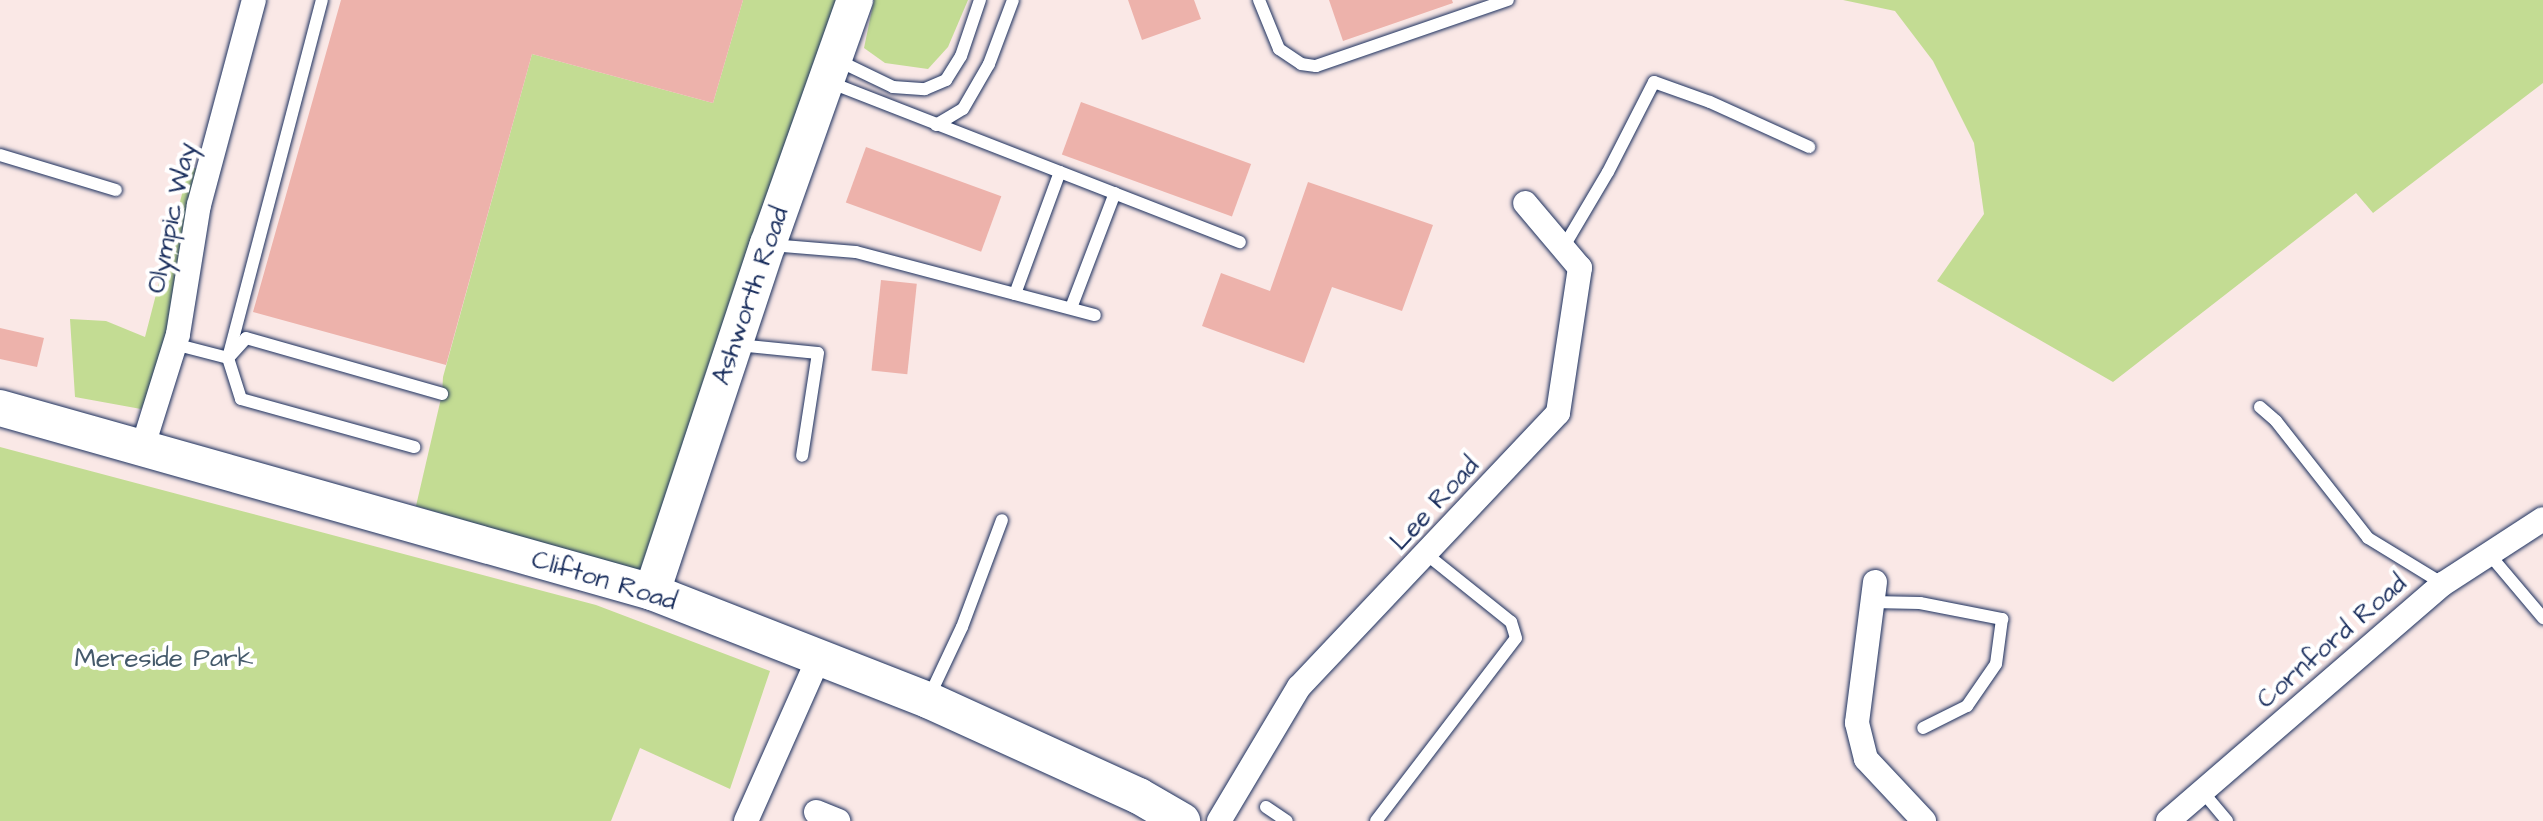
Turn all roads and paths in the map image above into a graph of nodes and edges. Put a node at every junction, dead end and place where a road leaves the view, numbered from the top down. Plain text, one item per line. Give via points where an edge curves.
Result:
1 (254, 0) edge
2 (322, 0) edge
3 (855, 0) edge
4 (980, 0) edge
5 (1013, 0) edge
6 (1259, 0) edge
7 (1508, 0) edge
8 (830, 70) junction
9 (936, 125) junction
10 (1809, 147) dead end
11 (0, 155) edge
12 (1060, 172) junction
13 (116, 190) dead end
14 (1115, 193) junction
15 (1525, 203) dead end
16 (1240, 242) dead end
17 (768, 244) junction
18 (1563, 248) junction
19 (1015, 294) junction
20 (1071, 308) junction
21 (1095, 315) dead end
22 (174, 344) junction
23 (735, 345) junction
24 (228, 358) junction
25 (442, 394) dead end
26 (2260, 407) dead end
27 (0, 408) edge
28 (143, 446) junction
29 (414, 447) dead end
30 (802, 456) dead end
31 (2543, 519) edge
32 (1002, 520) dead end
33 (1426, 554) junction
34 (2489, 554) junction
35 (2443, 584) junction
36 (652, 592) junction
37 (1873, 592) joint
38 (2543, 618) edge
39 (819, 657) junction
40 (928, 700) junction
41 (1923, 728) dead end
42 (2202, 791) junction
43 (1266, 807) dead end
44 (746, 821) edge
45 (1182, 821) edge
46 (1219, 821) edge
47 (1287, 821) edge
48 (1376, 821) edge
49 (1924, 821) edge
50 (2168, 821) edge
51 (2227, 821) edge

1 - 22 street, Olympic Way via 199,205
2 - 24 lane
3 - 8 street, Ashworth Road
4 - 8 lane via 961,56 946,80 925,89 893,87
5 - 9 lane via 989,64 963,109
6 - 7 lane via 1279,49 1301,64 1316,66
8 - 9 lane
8 - 17 street, Ashworth Road
9 - 12 lane
10 - 18 lane via 1654,82
11 - 13 lane
12 - 14 lane
12 - 19 lane
14 - 16 lane
14 - 20 lane
15 - 18 street, Lee Road
17 - 19 lane via 856,252
17 - 23 street, Ashworth Road
18 - 33 street, Lee Road via 1580,268 1558,413
19 - 20 lane
20 - 21 lane
22 - 24 lane
22 - 28 street, Olympic Way
23 - 30 lane via 818,353
23 - 36 street, Ashworth Road
24 - 25 lane via 246,338
24 - 29 lane via 241,399
26 - 35 lane via 2368,538
27 - 28 street, Clifton Road
28 - 36 street, Clifton Road
31 - 34 street, Cornford Road
32 - 40 lane
33 - 46 street, Lee Road via 1299,687
33 - 48 lane via 1511,622 1516,638
34 - 35 street, Cornford Road
34 - 38 lane
35 - 42 street, Cornford Road
36 - 39 street, Clifton Road
37 - 41 lane via 2002,619 1996,664 1967,706
37 - 49 street via 1857,723 1866,759
39 - 40 street, Clifton Road
39 - 44 street
40 - 45 street, Clifton Road via 1139,796
42 - 50 street, Cornford Road
42 - 51 lane
43 - 47 lane

